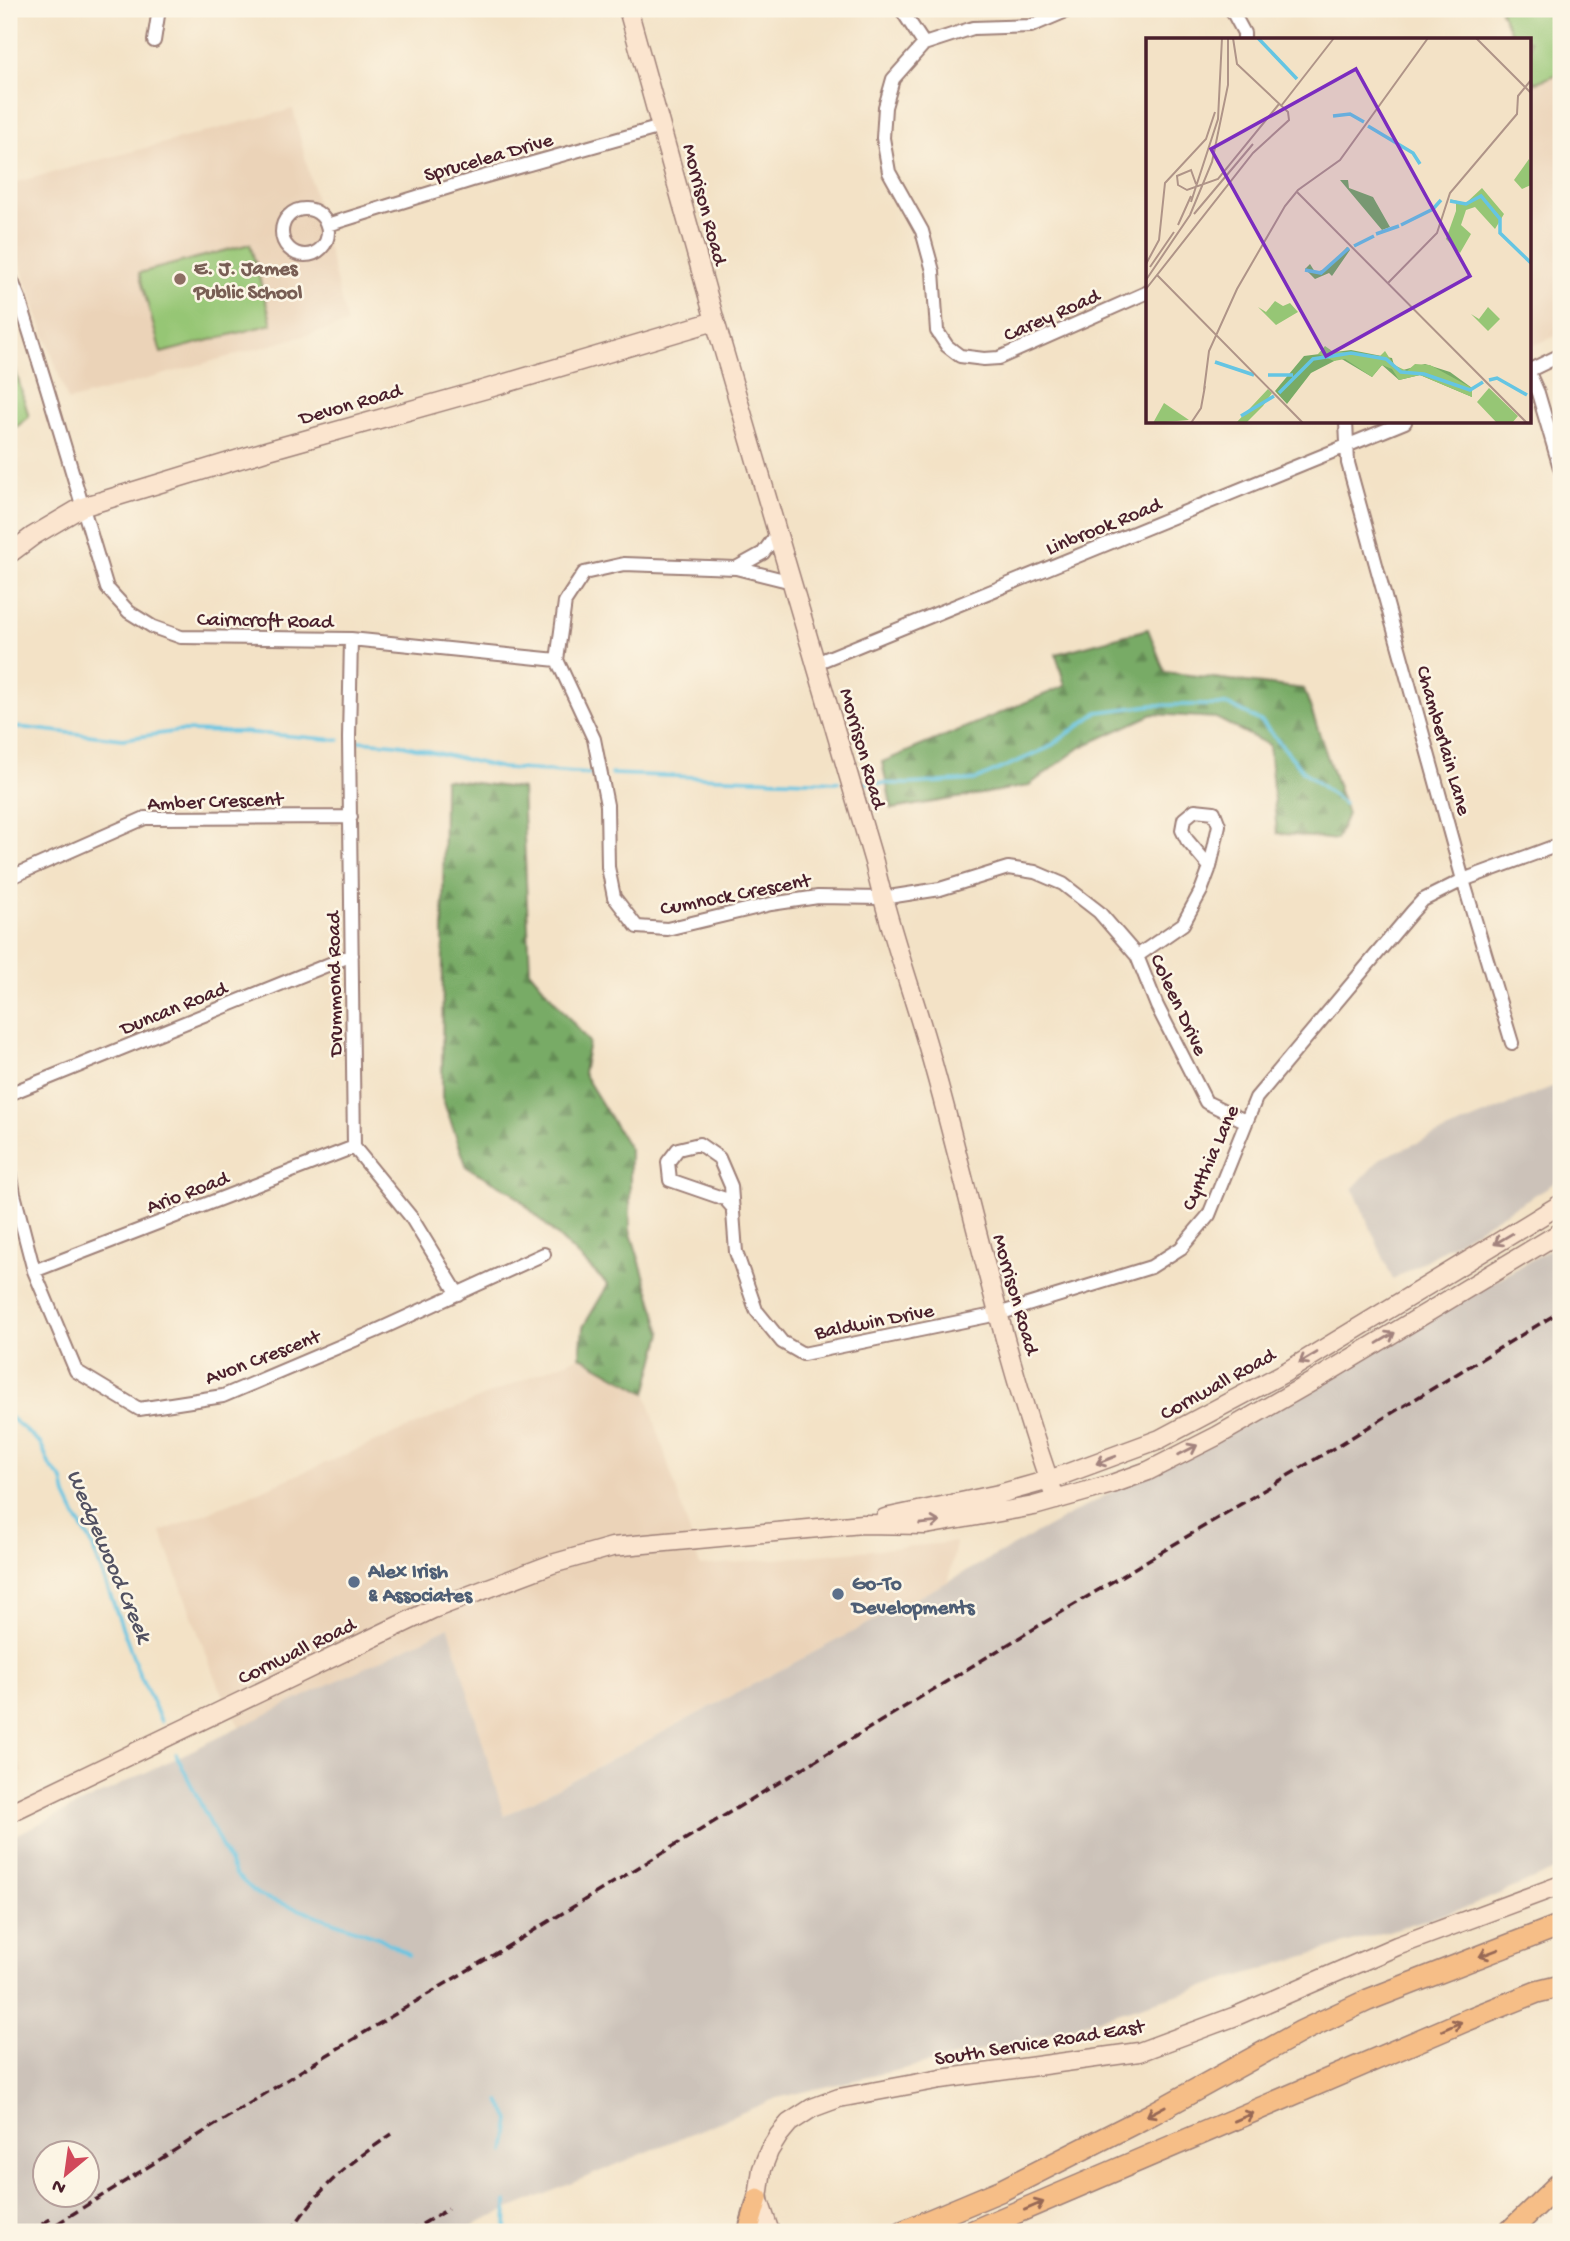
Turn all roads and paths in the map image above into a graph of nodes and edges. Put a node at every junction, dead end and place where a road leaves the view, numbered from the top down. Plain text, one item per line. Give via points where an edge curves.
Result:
1 (159, 9) edge
2 (628, 9) edge
3 (901, 9) edge
4 (1071, 9) edge
5 (1231, 9) edge
6 (1244, 38) edge
7 (154, 41) dead end
8 (923, 44) junction
9 (661, 127) junction
10 (327, 225) dead end
11 (9, 274) edge
12 (1146, 293) edge
13 (715, 321) junction
14 (1561, 355) edge
15 (1532, 371) edge
16 (1532, 377) edge
17 (1346, 424) edge
18 (1400, 424) edge
19 (1347, 446) junction
20 (1561, 471) edge
21 (82, 507) junction
22 (777, 534) junction
23 (9, 554) edge
24 (736, 568) junction
25 (792, 582) junction
26 (351, 639) junction
27 (557, 660) junction
28 (816, 663) junction
29 (351, 817) junction
30 (1561, 844) edge
31 (1210, 867) dead end
32 (9, 878) edge
33 (1463, 880) junction
34 (882, 898) junction
35 (352, 955) junction
36 (1137, 956) junction
37 (1511, 1043) dead end
38 (9, 1094) edge
39 (1245, 1121) junction
40 (354, 1147) junction
41 (9, 1166) edge
42 (1561, 1204) edge
43 (733, 1208) junction
44 (1561, 1232) edge
45 (544, 1254) dead end
46 (34, 1271) junction
47 (458, 1294) junction
48 (998, 1314) junction
49 (1049, 1480) junction
50 (1056, 1500) junction
51 (862, 1524) junction
52 (9, 1813) edge
53 (1561, 1885) edge
54 (1561, 1925) edge
55 (1561, 1986) edge
56 (1561, 2182) edge
57 (758, 2198) junction
58 (748, 2232) edge
59 (770, 2232) edge
60 (902, 2232) edge
61 (971, 2232) edge
62 (1509, 2232) edge

1 - 7 street
2 - 9 street, Morrison Road
3 - 8 street
4 - 8 street via 1031,26 973,28
5 - 6 street
8 - 12 street, Carey Road via 893,79 883,138 889,172 922,231 933,271 937,331 947,346 960,356 999,358
9 - 10 street, Sprucelea Drive
9 - 13 street, Morrison Road
11 - 21 street, Cairncroft Road
13 - 21 street, Devon Road
13 - 22 street, Morrison Road
14 - 15 street
16 - 20 street
17 - 19 street, Chamberlain Lane
18 - 19 street, Linbrook Road
19 - 28 street, Linbrook Road
19 - 33 street, Chamberlain Lane
21 - 23 street, Devon Road
21 - 26 street, Cairncroft Road via 107,589 130,612 153,626 181,637
22 - 24 street via 763,552
22 - 25 street, Morrison Road
24 - 25 street
24 - 27 street via 624,564 584,573 565,602
25 - 28 street, Morrison Road
26 - 27 street, Cairncroft Road
26 - 29 street, Drummond Road
27 - 34 street, Cumnock Crescent via 594,740 607,805 608,867 614,897 637,927 667,929 818,897
28 - 34 street, Morrison Road
29 - 32 street, Amber Crescent via 145,818
29 - 35 street, Drummond Road
30 - 33 street, Cynthia Lane
31 - 36 street via 1183,924
33 - 37 street, Chamberlain Lane
33 - 39 street, Cynthia Lane via 1412,912 1256,1098
34 - 36 street, Coleen Drive via 940,889 1008,868 1035,872 1063,884 1099,912
34 - 48 street, Morrison Road via 929,1050
35 - 38 street, Duncan Road
35 - 40 street, Drummond Road
36 - 39 street, Coleen Drive via 1206,1102
39 - 48 street, Cynthia Lane via 1209,1215 1181,1248 1151,1267
40 - 46 street, Ario Road
40 - 47 street via 411,1217
41 - 46 street, Avon Crescent
42 -> 49 street, Cornwall Road via 1208,1415 1160,1439
43 - 43 street, Baldwin Drive via 719,1158 699,1144 678,1149 668,1162 670,1180 725,1199
43 - 48 street, Baldwin Drive via 736,1252 756,1310 782,1342 803,1353
50 -> 44 street, Cornwall Road via 1148,1471 1217,1436
45 - 47 street, Avon Crescent
46 - 47 street, Avon Crescent via 76,1371 139,1409 223,1396
48 - 49 street, Morrison Road
49 - 50 street, Morrison Road
49 - 51 street, Cornwall Road
51 -> 50 street, Cornwall Road via 926,1525
51 - 52 street, Cornwall Road via 612,1547 552,1564 433,1609
53 - 57 street, South Service Road East via 1397,1946 1236,2016 1139,2052 941,2079 839,2098 812,2108 789,2123 769,2151
54 -> 60 highway via 1368,2000 1002,2190
61 -> 55 highway via 1467,2020
56 - 62 highway
57 - 58 main road
57 - 59 street, South Service Road East

